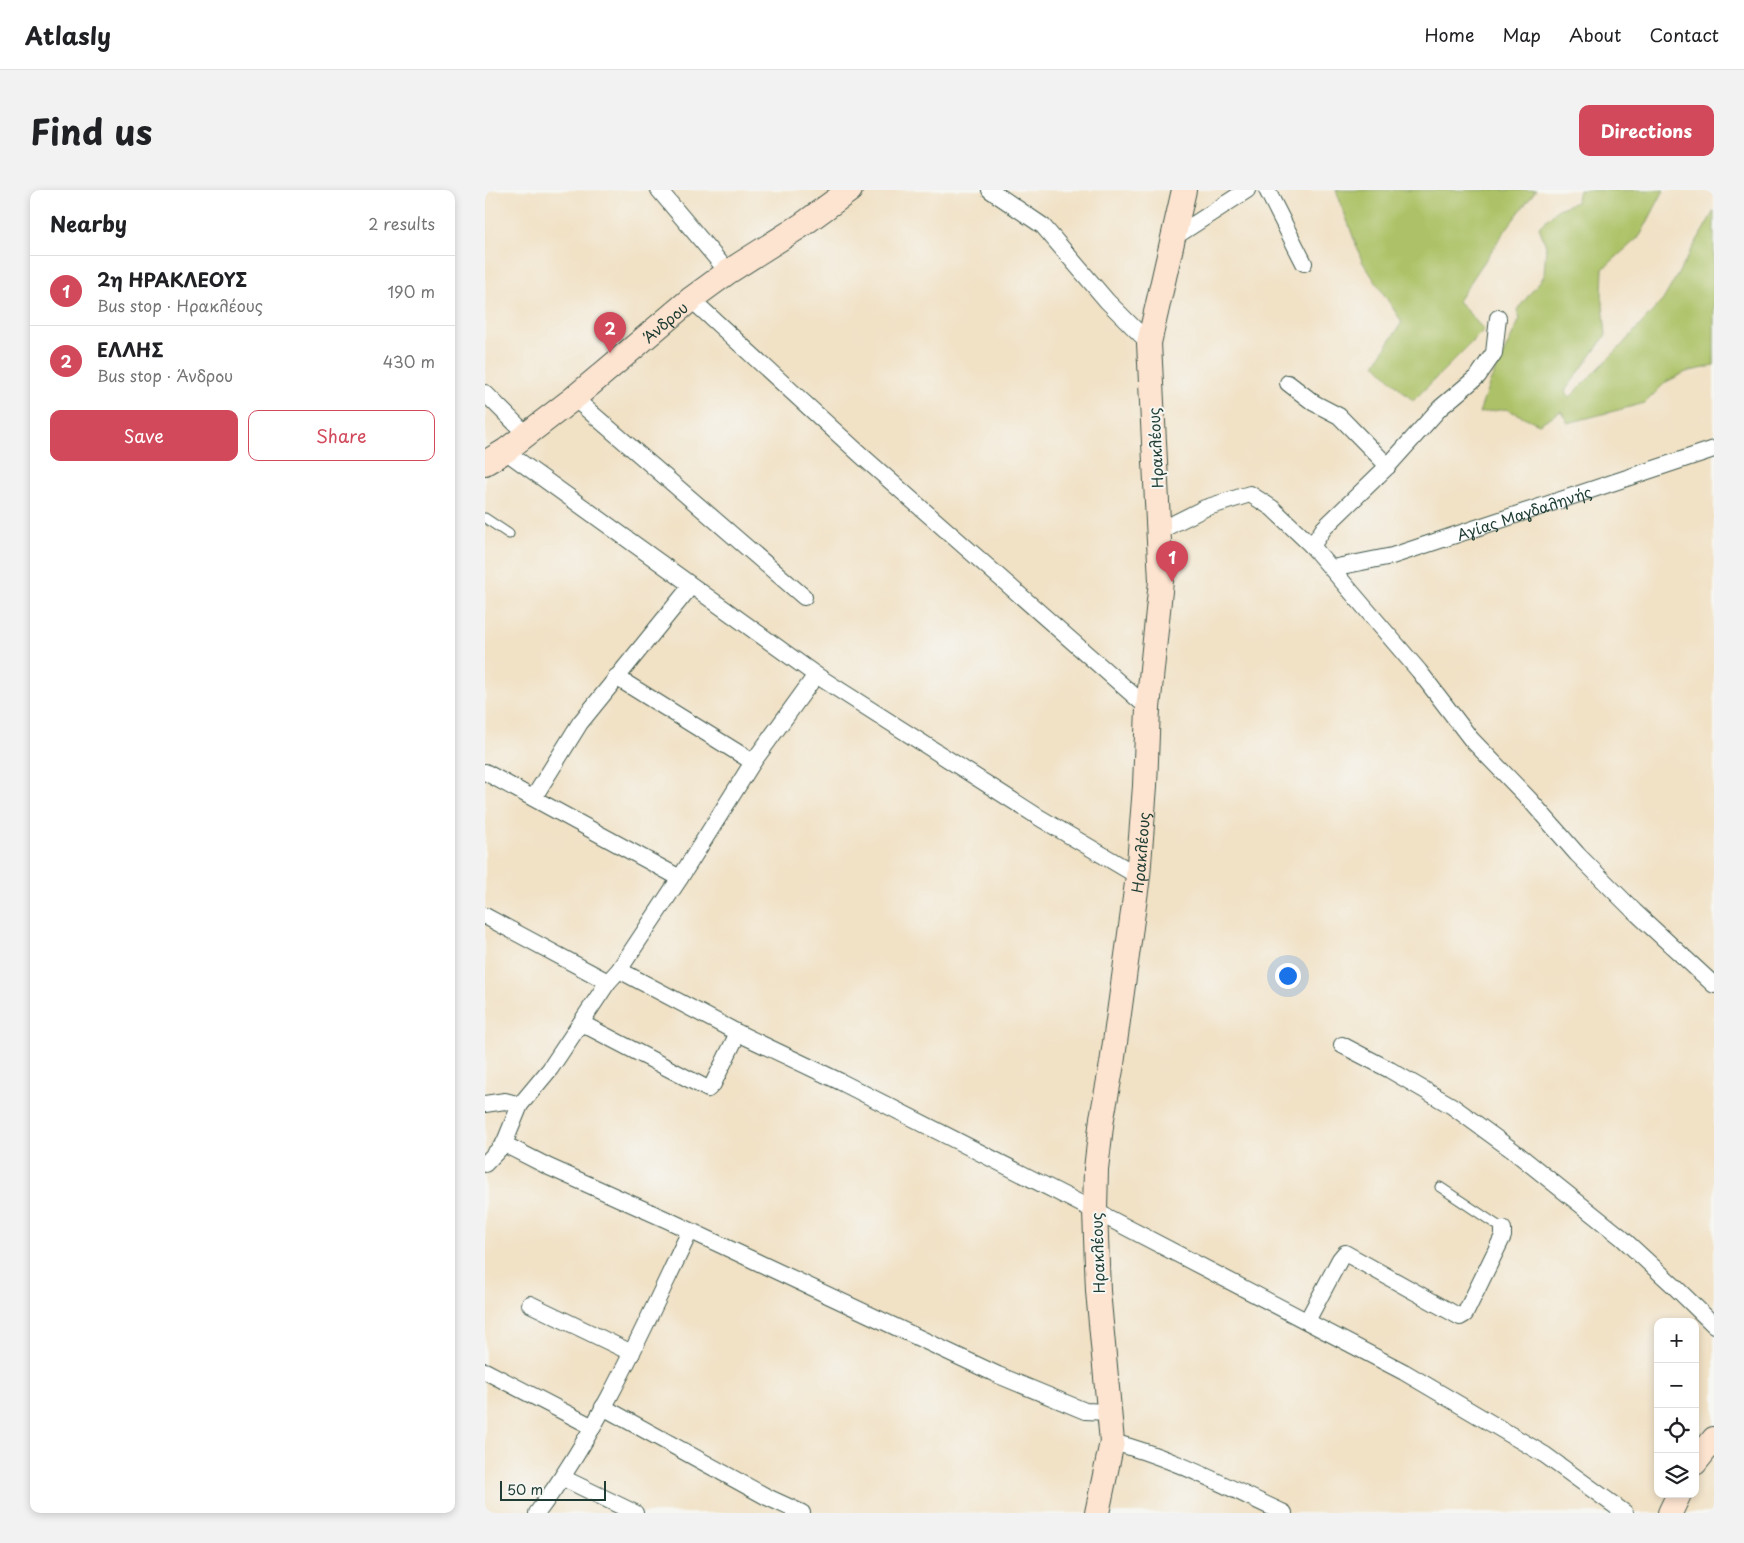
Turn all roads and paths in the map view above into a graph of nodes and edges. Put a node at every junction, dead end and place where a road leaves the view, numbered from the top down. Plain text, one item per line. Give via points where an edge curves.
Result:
1 (659, 190) edge
2 (850, 190) edge
3 (989, 190) edge
4 (1184, 190) edge
5 (1247, 190) edge
6 (1267, 190) edge
7 (1173, 238) junction
8 (1304, 264) dead end
9 (728, 272) junction
10 (691, 299) junction
11 (1498, 318) dead end
12 (1149, 343) junction
13 (1289, 383) dead end
14 (485, 393) edge
15 (574, 398) junction
16 (526, 434) junction
17 (1714, 449) edge
18 (495, 457) edge
19 (1389, 466) junction
20 (485, 518) edge
21 (1159, 531) junction
22 (509, 534) dead end
23 (1312, 546) junction
24 (1332, 568) junction
25 (691, 586) junction
26 (805, 598) dead end
27 (816, 675) junction
28 (616, 677) junction
29 (1148, 708) junction
30 (753, 762) junction
31 (485, 772) edge
32 (534, 797) junction
33 (1138, 876) junction
34 (680, 878) junction
35 (485, 916) edge
36 (613, 976) junction
37 (1714, 985) edge
38 (581, 1022) junction
39 (738, 1033) junction
40 (1342, 1045) dead end
41 (485, 1104) edge
42 (520, 1106) junction
43 (504, 1144) junction
44 (485, 1164) edge
45 (1440, 1187) dead end
46 (1095, 1211) junction
47 (1503, 1229) joint
48 (691, 1231) junction
49 (530, 1304) dead end
50 (1307, 1321) junction
51 (1714, 1325) edge
52 (632, 1353) junction
53 (485, 1371) edge
54 (603, 1406) junction
55 (1109, 1412) junction
56 (593, 1427) junction
57 (1714, 1439) edge
58 (1111, 1442) junction
59 (1699, 1458) edge
60 (563, 1478) junction
61 (537, 1513) edge
62 (635, 1513) edge
63 (802, 1513) edge
64 (1097, 1513) edge
65 (1283, 1513) edge
66 (1625, 1513) edge

1 - 9 street
2 - 9 street, Άνδρου
3 - 12 street via 1043,226 1107,302
4 - 7 street, Ηρακλέους
5 - 7 street
6 - 8 street
7 - 12 street, Ηρακλέους
9 - 10 street, Άνδρου
10 - 15 street, Άνδρου
10 - 29 street via 862,456
11 - 19 street via 1494,353 1478,376 1440,408
12 - 21 street, Ηρακλέους
13 - 19 street via 1314,403 1339,416
14 - 16 street
15 - 16 street, Άνδρου
15 - 26 street
16 - 18 street, Άνδρου
17 - 24 street, Αγίας Μαγδαληνής via 1393,556
18 - 25 street
19 - 23 street via 1324,528
20 - 22 lane
21 - 23 street via 1205,508 1250,494 1272,508
21 - 29 street, Ηρακλέους via 1161,580
23 - 24 street
24 - 37 street via 1419,671 1471,739 1634,912
25 - 27 street
25 - 28 street
27 - 30 street
27 - 33 street via 1040,818
28 - 30 street
28 - 32 street via 580,723
29 - 33 street, Ηρακλέους
30 - 34 street
31 - 32 street
32 - 34 street
33 - 46 street, Ηρακλέους via 1102,1118
34 - 36 street
35 - 36 street
36 - 38 street
36 - 39 street
38 - 39 street via 708,1089
38 - 42 street via 550,1069
39 - 46 street
40 - 51 street via 1452,1106 1515,1152 1621,1237
41 - 42 street via 505,1101
42 - 43 street
43 - 44 street
43 - 48 street
45 - 47 lane
46 - 50 street
46 - 55 street, Ηρακλέους
47 - 50 street via 1503,1236 1465,1314 1460,1317 1345,1253
48 - 52 street
48 - 55 street via 998,1375 1085,1411
49 - 52 street
50 - 66 street via 1404,1372 1545,1455
52 - 54 street
53 - 56 street
54 - 56 street
54 - 63 street
55 - 58 street, Ηρακλέους
56 - 60 street
57 - 59 street
58 - 64 street, Ηρακλέους
58 - 65 street via 1166,1459
60 - 61 street
60 - 62 street

